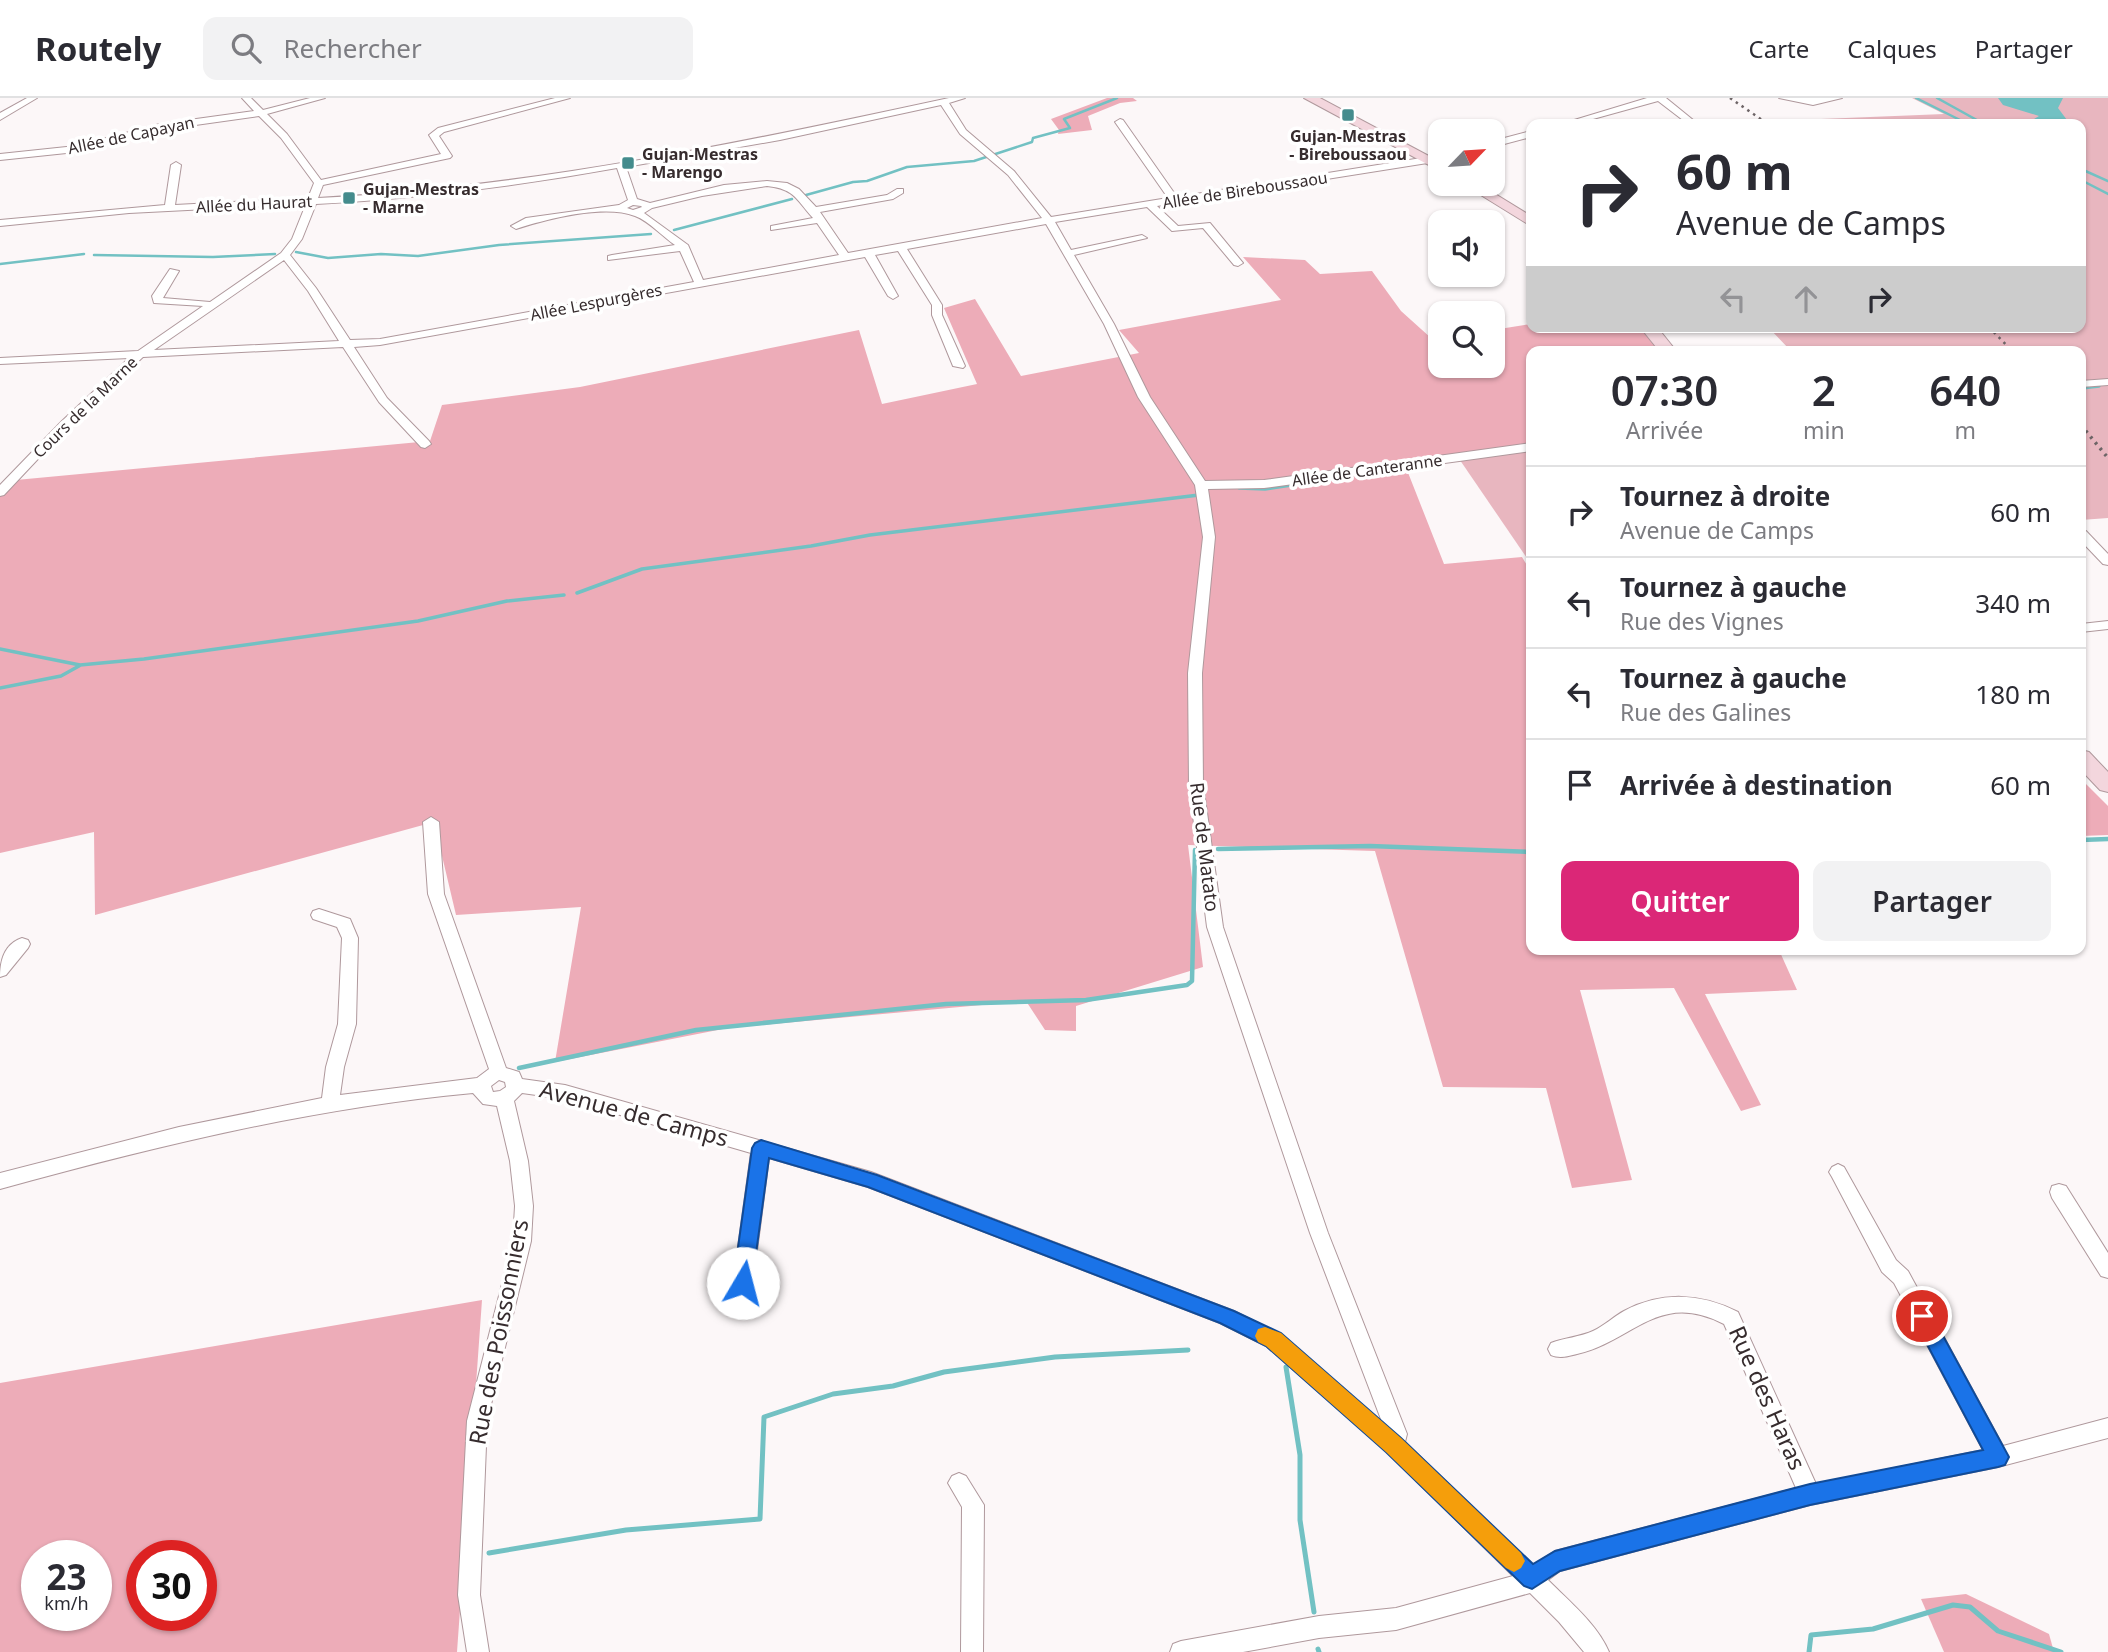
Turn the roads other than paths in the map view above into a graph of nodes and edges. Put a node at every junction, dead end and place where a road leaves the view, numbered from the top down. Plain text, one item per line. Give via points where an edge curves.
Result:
1 (33, 98) edge
2 (246, 98) edge
3 (321, 98) edge
4 (566, 98) edge
5 (961, 98) edge
6 (1301, 98) edge
7 (1310, 98) edge
8 (1658, 98) edge
9 (1783, 98) edge
10 (1838, 98) edge
11 (944, 103) junction
12 (1333, 111) junction
13 (262, 113) junction
14 (0, 117) edge
15 (1584, 119) edge
16 (1686, 119) edge
17 (1120, 122) dead end
18 (1526, 135) edge
19 (1505, 141) edge
20 (0, 157) edge
21 (1428, 158) edge
22 (1428, 163) edge
23 (176, 165) dead end
24 (621, 167) junction
25 (320, 183) junction
26 (900, 191) dead end
27 (1490, 196) edge
28 (314, 201) junction
29 (1175, 201) junction
30 (633, 202) junction
31 (1150, 205) junction
32 (648, 206) junction
33 (170, 208) junction
34 (622, 208) junction
35 (638, 213) junction
36 (815, 216) junction
37 (1526, 219) edge
38 (1049, 220) junction
39 (0, 223) edge
40 (516, 226) dead end
41 (775, 228) dead end
42 (1142, 238) dead end
43 (900, 246) junction
44 (684, 247) junction
45 (868, 252) junction
46 (1070, 253) junction
47 (285, 256) junction
48 (845, 256) junction
49 (612, 258) dead end
50 (1238, 263) dead end
51 (174, 271) dead end
52 (699, 282) junction
53 (893, 296) dead end
54 (212, 306) junction
55 (348, 344) junction
56 (139, 355) junction
57 (0, 360) edge
58 (959, 366) dead end
59 (2108, 382) edge
60 (2086, 384) edge
61 (425, 444) dead end
62 (1526, 448) edge
63 (1201, 485) junction
64 (0, 492) edge
65 (2086, 539) edge
66 (2108, 561) edge
67 (2108, 625) edge
68 (2086, 627) edge
69 (2086, 762) edge
70 (2108, 785) edge
71 (431, 822) dead end
72 (319, 915) dead end
73 (0, 949) edge
74 (0, 971) edge
75 (499, 1073) junction
76 (482, 1085) junction
77 (510, 1092) junction
78 (330, 1105) junction
79 (761, 1148) junction
80 (1838, 1172) dead end
81 (0, 1181) edge
82 (2059, 1192) dead end
83 (2108, 1270) edge
84 (751, 1294) dead end
85 (1558, 1349) dead end
86 (2108, 1429) edge
87 (1394, 1445) junction
88 (1998, 1457) junction
89 (959, 1483) dead end
90 (1810, 1494) junction
91 (1532, 1578) junction
92 (478, 1652) edge
93 (971, 1652) edge
94 (1181, 1652) edge
95 (1598, 1652) edge

1 - 14 street
2 - 13 street
3 - 13 street, Allée de Capayan
4 - 25 street via 441,130 435,135 447,156
5 - 11 street, Allée du Haurat
6 - 12 main road
7 - 12 main road
8 - 15 street
8 - 16 street
9 - 10 street via 1807,102
11 - 24 street, Allée du Haurat
11 - 38 street, Rue de Matato via 963,132 1011,173
12 - 21 main road
13 - 20 street, Allée de Capayan via 181,123 76,149
13 - 25 street
17 - 29 street
18 - 19 street
22 - 29 street, Allée de Bireboussaou
23 - 33 street
24 - 28 street, Allée du Haurat
24 - 30 street
25 - 28 street, Cours de la Marne
26 - 36 street
27 - 37 main road
28 - 33 street, Allée du Haurat
28 - 47 street, Cours de la Marne
29 - 31 street, Allée de Bireboussaou
30 - 32 street
30 - 34 street
31 - 38 street, Allée de Bireboussaou
31 - 50 street via 1175,229 1206,225
32 - 35 street
32 - 36 street via 760,183 783,185
33 - 39 street, Allée du Haurat
34 - 35 street
34 - 40 street
35 - 44 street
36 - 41 street
36 - 48 street
38 - 43 street, Allée Lespurgères
38 - 46 street, Rue de Matato
42 - 46 street
43 - 45 street, Allée Lespurgères
43 - 58 street via 937,306
44 - 49 street
44 - 52 street
45 - 48 street, Allée Lespurgères
45 - 53 street
46 - 63 street, Rue de Matato via 1130,362 1144,397
47 - 54 street, Cours de la Marne
47 - 55 street
48 - 52 street, Allée Lespurgères
51 - 54 street via 158,301
52 - 55 street, Allée Lespurgères via 391,340
54 - 56 street, Cours de la Marne
55 - 56 street, Allée Lespurgères
55 - 61 street via 383,400
56 - 57 street, Allée Lespurgères
56 - 64 street, Cours de la Marne
59 - 60 street
62 - 63 street, Allée de Canteranne via 1264,484
63 - 87 street, Rue de Matato via 1209,537 1195,673 1195,784 1215,927 1319,1233 1397,1434
65 - 66 street
67 - 68 street
69 - 70 main road
71 - 75 street via 436,894
72 - 78 street via 344,923 350,937 347,1024
73 - 74 street via 23,944
75 - 76 street
75 - 77 street via 513,1077
76 - 77 street via 485,1097 494,1100
76 - 78 street via 429,1088
77 - 79 street, Avenue de Camps via 565,1092
77 - 92 street, Rue des Poissonniers via 524,1206 522,1241 477,1421 469,1595
78 - 81 street via 183,1133
79 - 84 street via 743,1283
79 - 87 street, Avenue de Camps via 871,1180 1227,1317 1273,1340
80 - 88 street via 1889,1266 1901,1277
82 - 83 street
85 - 90 street, Rue des Haras via 1595,1340 1634,1315 1656,1308 1697,1304 1722,1312 1731,1318
86 - 88 street
87 - 91 street, Avenue de Camps
88 - 90 street
89 - 93 street via 973,1505
90 - 91 street via 1555,1562
91 - 94 street via 1396,1619
91 - 95 street, Avenue de Camps

